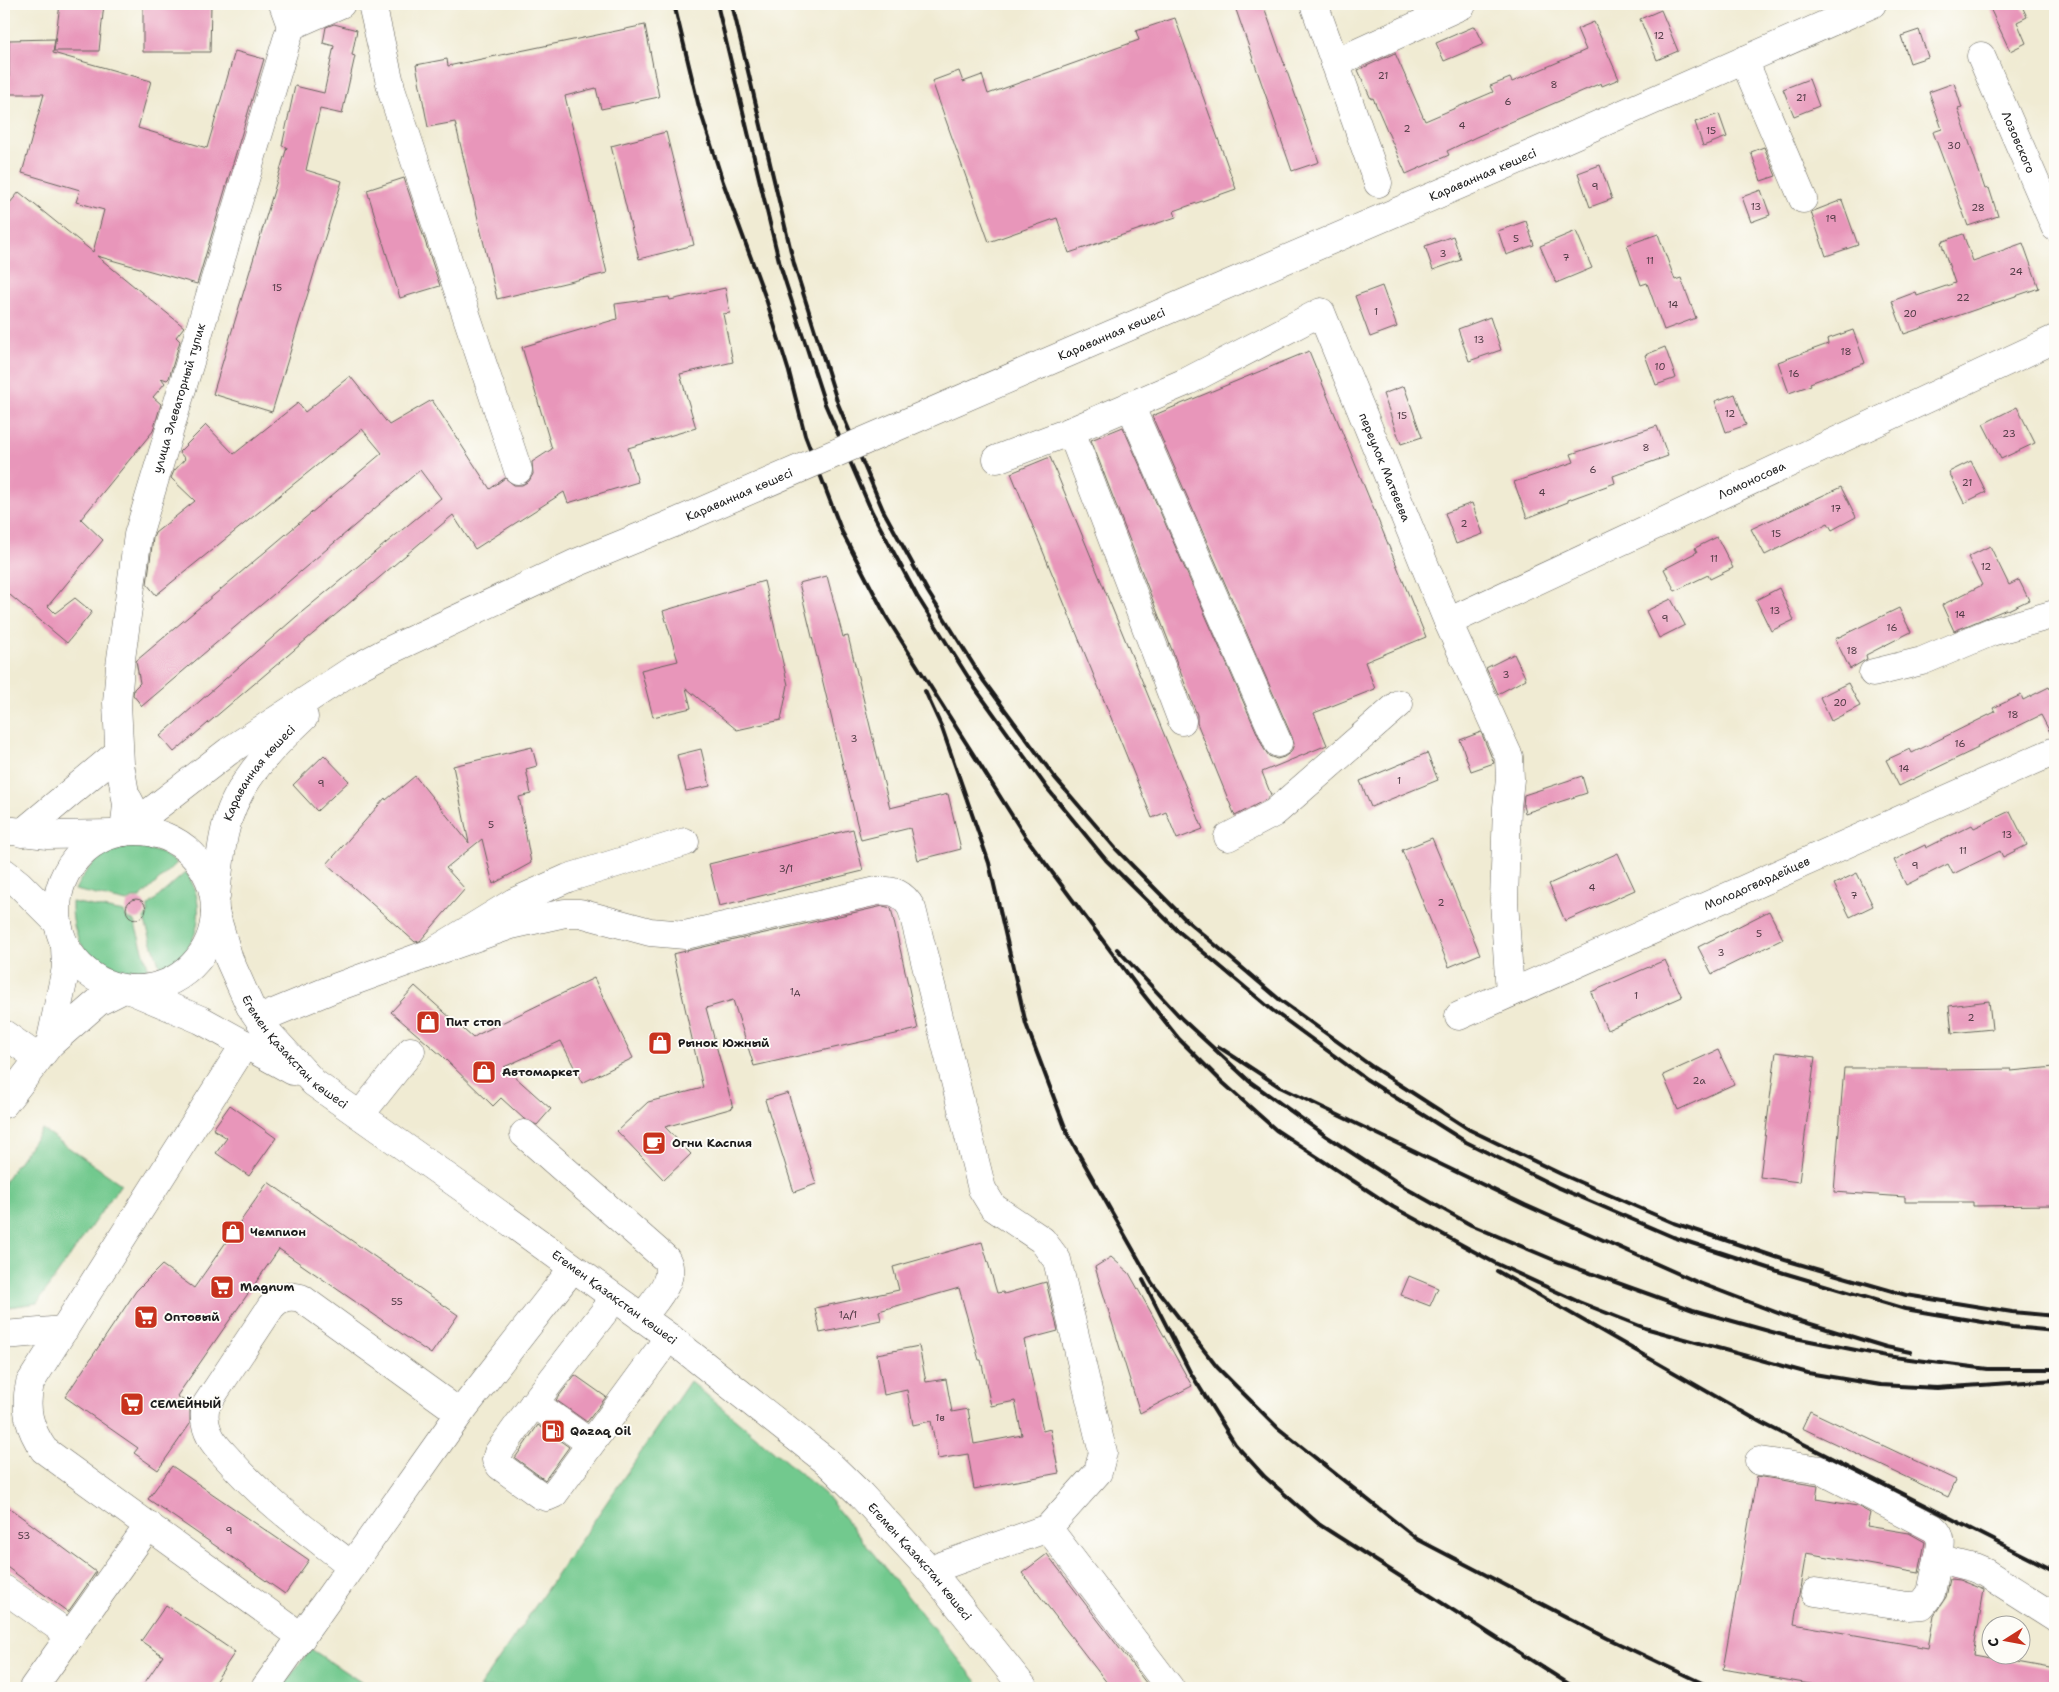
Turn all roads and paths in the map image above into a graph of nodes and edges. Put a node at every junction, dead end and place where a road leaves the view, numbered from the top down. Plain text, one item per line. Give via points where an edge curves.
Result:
1 (341, 4) edge
2 (372, 4) edge
3 (1314, 4) edge
4 (1872, 4) edge
5 (1462, 5) dead end
6 (287, 15) edge
7 (1981, 56) dead end
8 (1744, 60) junction
9 (1335, 62) junction
10 (1378, 183) dead end
11 (1803, 199) dead end
12 (2055, 227) edge
13 (2055, 339) edge
14 (1130, 405) junction
15 (1071, 431) junction
16 (997, 459) dead end
17 (518, 470) dead end
18 (2055, 614) edge
19 (1448, 622) junction
20 (354, 669) junction
21 (1873, 673) dead end
22 (1399, 704) dead end
23 (1182, 721) dead end
24 (1278, 743) dead end
25 (2055, 751) edge
26 (119, 752) junction
27 (134, 830) junction
28 (13, 831) edge
29 (1228, 837) dead end
30 (685, 842) dead end
31 (4, 872) edge
32 (215, 908) junction
33 (62, 935) junction
34 (431, 953) junction
35 (126, 989) junction
36 (1510, 993) junction
37 (1459, 1016) dead end
38 (258, 1018) junction
39 (4, 1034) edge
40 (245, 1044) junction
41 (411, 1050) dead end
42 (44, 1051) junction
43 (314, 1083) junction
44 (4, 1104) edge
45 (360, 1115) junction
46 (524, 1134) dead end
47 (573, 1268) junction
48 (615, 1298) junction
49 (642, 1318) junction
50 (64, 1330) junction
51 (4, 1335) edge
52 (669, 1337) junction
53 (534, 1403) junction
54 (460, 1413) junction
55 (590, 1443) junction
56 (1758, 1461) dead end
57 (149, 1525) junction
58 (1048, 1528) junction
59 (1938, 1559) junction
60 (352, 1566) junction
61 (930, 1570) junction
62 (4, 1589) edge
63 (1815, 1592) dead end
64 (2055, 1617) edge
65 (71, 1636) junction
66 (302, 1637) junction
67 (33, 1688) edge
68 (265, 1688) edge
69 (1024, 1688) edge
70 (1170, 1688) edge

1 - 6 main road, улица Элеваторный тупик
2 - 17 main road via 392,92
3 - 9 main road
4 - 8 main road, Караванная көшесі
5 - 9 main road
6 - 26 main road, улица Элеваторный тупик via 138,535 120,666 117,703
7 - 12 main road, Лозовского
8 - 11 main road
8 - 20 main road, Караванная көшесі, bridge via 576,563
9 - 10 main road
13 - 19 main road, Ломоносова
14 - 15 main road
14 - 19 main road, переулок Матвеева via 1188,381 1322,312
14 - 24 main road
15 - 16 main road
15 - 23 main road
18 - 21 main road via 1991,632 1922,661
19 - 36 main road, переулок Матвеева via 1508,757 1510,779 1504,901
20 - 27 main road, Караванная көшесі via 229,751
20 - 32 main road, Караванная көшесі via 273,746 238,794 224,834
22 - 29 main road via 1274,812
25 - 36 main road, Молодогвардейцев
26 - 27 main road, улица Элеваторный тупик via 127,813
26 - 28 main road
27 - 28 main road via 64,835
27 - 32 main road via 178,843 197,860 210,881
27 - 33 main road via 91,846 70,866 59,894
30 - 34 main road via 568,878 514,902
31 - 33 main road
32 - 35 main road via 208,944 188,970 160,986
32 - 38 main road, Егемен Қазақстан көшесі via 235,976
33 - 35 main road via 77,962 91,976
33 - 42 main road via 66,968
34 - 38 main road
34 - 58 main road via 511,925 565,913 588,915 650,932 685,935 888,890 907,899 982,1189 993,1207 1042,1240 1057,1260 1103,1452 1098,1472
35 - 40 main road via 201,1020
35 - 42 main road via 98,1002
36 - 37 main road, Молодогвардейцев
38 - 43 main road, Егемен Қазақстан көшесі
39 - 42 main road
40 - 43 main road
40 - 50 main road
41 - 45 main road
42 - 44 main road
43 - 45 main road, Егемен Қазақстан көшесі
45 - 47 main road, Егемен Қазақстан көшесі
46 - 49 main road via 670,1265 668,1281
47 - 48 main road, Егемен Қазақстан көшесі
47 - 54 main road
48 - 49 main road, Егемен Қазақстан көшесі
48 - 53 main road
49 - 52 main road, Егемен Қазақстан көшесі
50 - 51 main road
50 - 57 main road via 30,1383 26,1399 33,1435 44,1450
52 - 55 main road
52 - 61 main road, Егемен Қазақстан көшесі via 826,1462
53 - 55 main road
53 - 55 main road via 496,1456 500,1466 544,1497 551,1496
54 - 60 main road
54 - 60 main road via 302,1298 284,1298 271,1306 206,1405 204,1415 208,1432 245,1478
56 - 59 main road via 1821,1470 1933,1528 1941,1539
57 - 65 main road
57 - 66 main road
58 - 61 main road
58 - 70 main road
59 - 63 main road via 1931,1593 1922,1605 1908,1606
59 - 64 main road via 1986,1573
60 - 66 main road
61 - 69 main road, Егемен Қазақстан көшесі
62 - 65 main road
65 - 67 main road
66 - 68 main road

